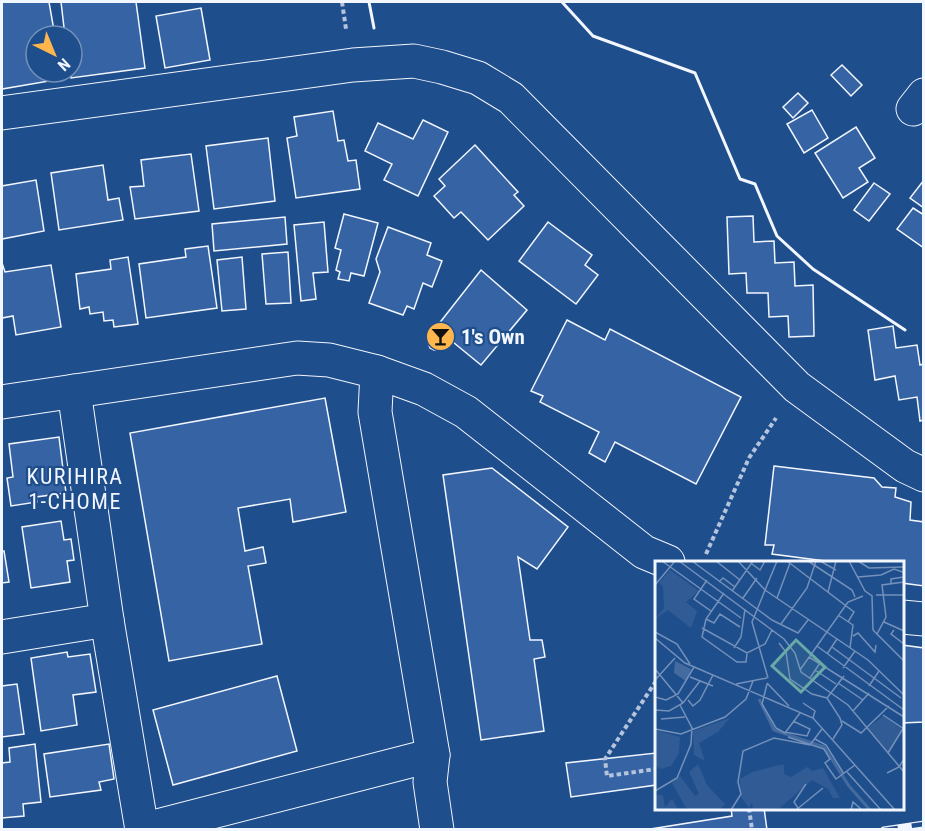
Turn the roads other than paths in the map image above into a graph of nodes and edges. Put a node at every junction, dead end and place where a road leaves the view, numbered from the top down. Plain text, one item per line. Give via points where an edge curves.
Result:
1 (2, 113) edge
2 (377, 372) junction
3 (74, 391) junction
4 (2, 402) edge
5 (924, 476) edge
6 (666, 561) edge
7 (904, 617) edge
8 (107, 620) junction
9 (924, 620) edge
10 (2, 637) edge
11 (432, 769) junction
12 (142, 830) edge
13 (437, 830) edge

1 - 5 street via 353,65 414,61 478,78 512,98 797,387
2 - 3 street via 329,360 297,358
2 - 6 street via 424,389 466,412 644,552
2 - 11 street via 375,412
3 - 4 street
3 - 8 street
7 - 9 street
8 - 10 street
8 - 12 street
11 - 12 street
11 - 13 street

